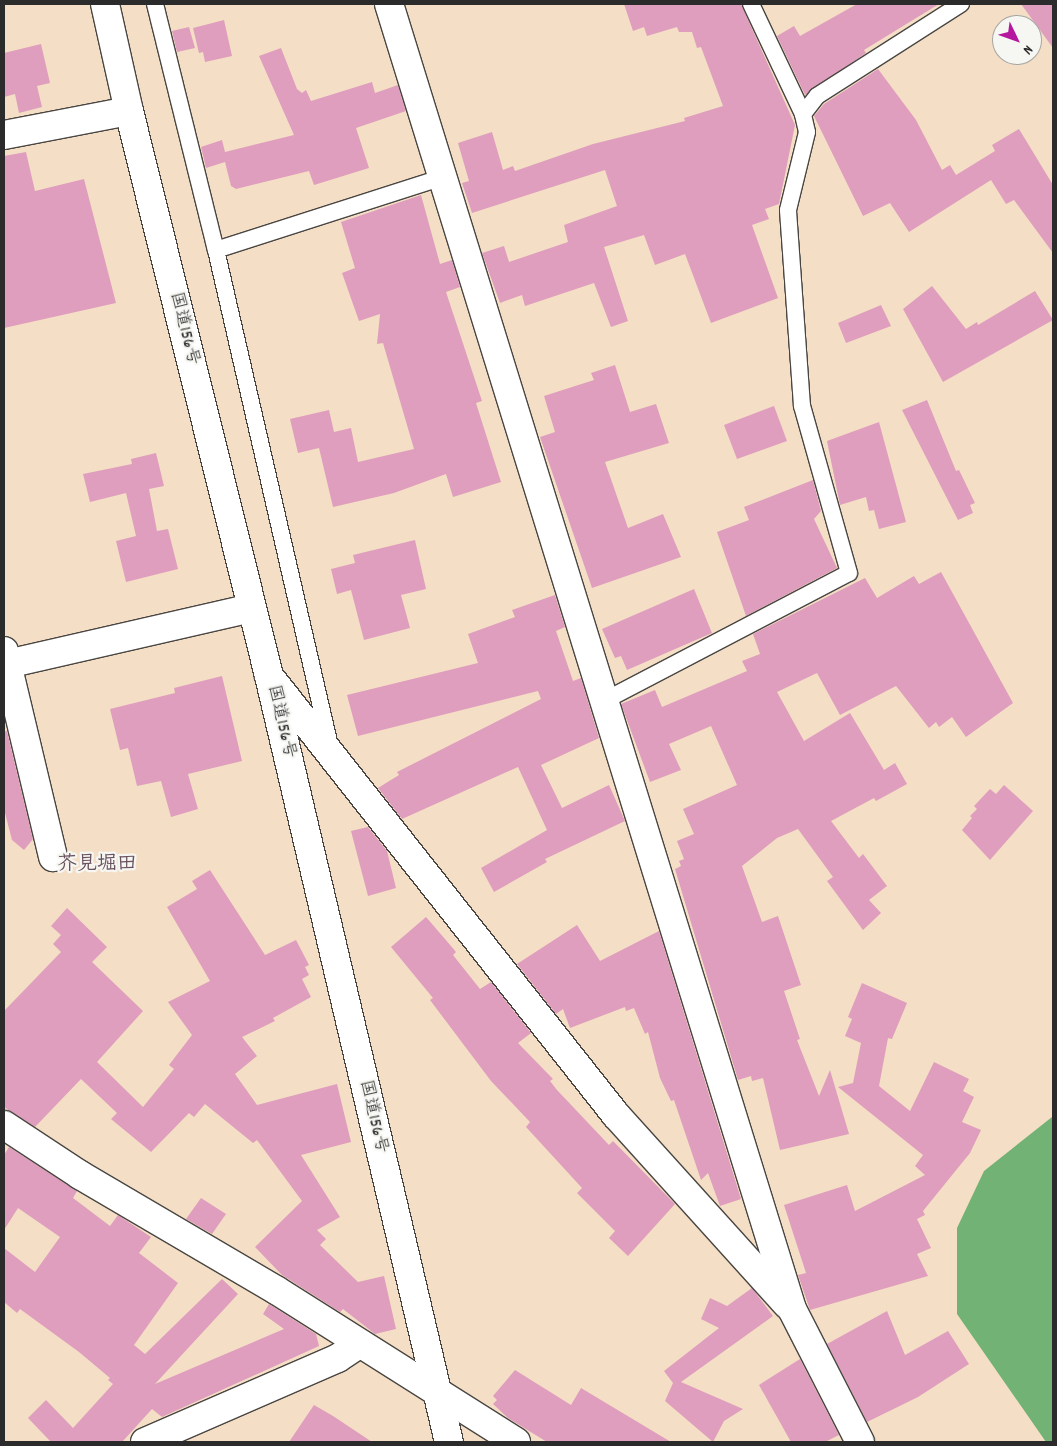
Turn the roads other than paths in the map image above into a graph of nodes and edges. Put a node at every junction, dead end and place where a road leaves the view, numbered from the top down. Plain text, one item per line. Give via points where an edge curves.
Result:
1 (105, 4) edge
2 (155, 4) edge
3 (389, 4) edge
4 (751, 4) edge
5 (961, 4) edge
6 (129, 111) junction
7 (803, 114) junction
8 (4, 135) edge
9 (444, 177) junction
10 (216, 250) junction
11 (252, 608) junction
12 (5, 662) edge
13 (269, 676) junction
14 (604, 701) junction
15 (332, 757) junction
16 (53, 857) dead end
17 (4, 1125) edge
18 (792, 1309) junction
19 (359, 1344) junction
20 (437, 1392) junction
21 (145, 1442) edge
22 (449, 1442) edge
23 (516, 1442) edge
24 (860, 1442) edge

1 - 6 main road, 国道156号
2 - 10 lane
3 - 9 main road
4 - 7 lane
5 - 7 lane via 817,96
6 - 8 main road
6 - 11 main road, 国道156号
7 - 14 lane via 807,132 788,210 802,406 849,573
9 - 10 lane
9 - 14 main road
10 - 15 lane
11 - 12 main road
11 - 13 main road, 国道156号
12 - 16 main road
13 - 15 main road
13 - 20 main road, 国道156号
14 - 18 main road
15 - 18 main road via 616,1115
17 - 19 main road
18 - 24 main road
19 - 20 main road
19 - 21 main road via 338,1358
20 - 22 main road, 国道156号
20 - 23 main road

